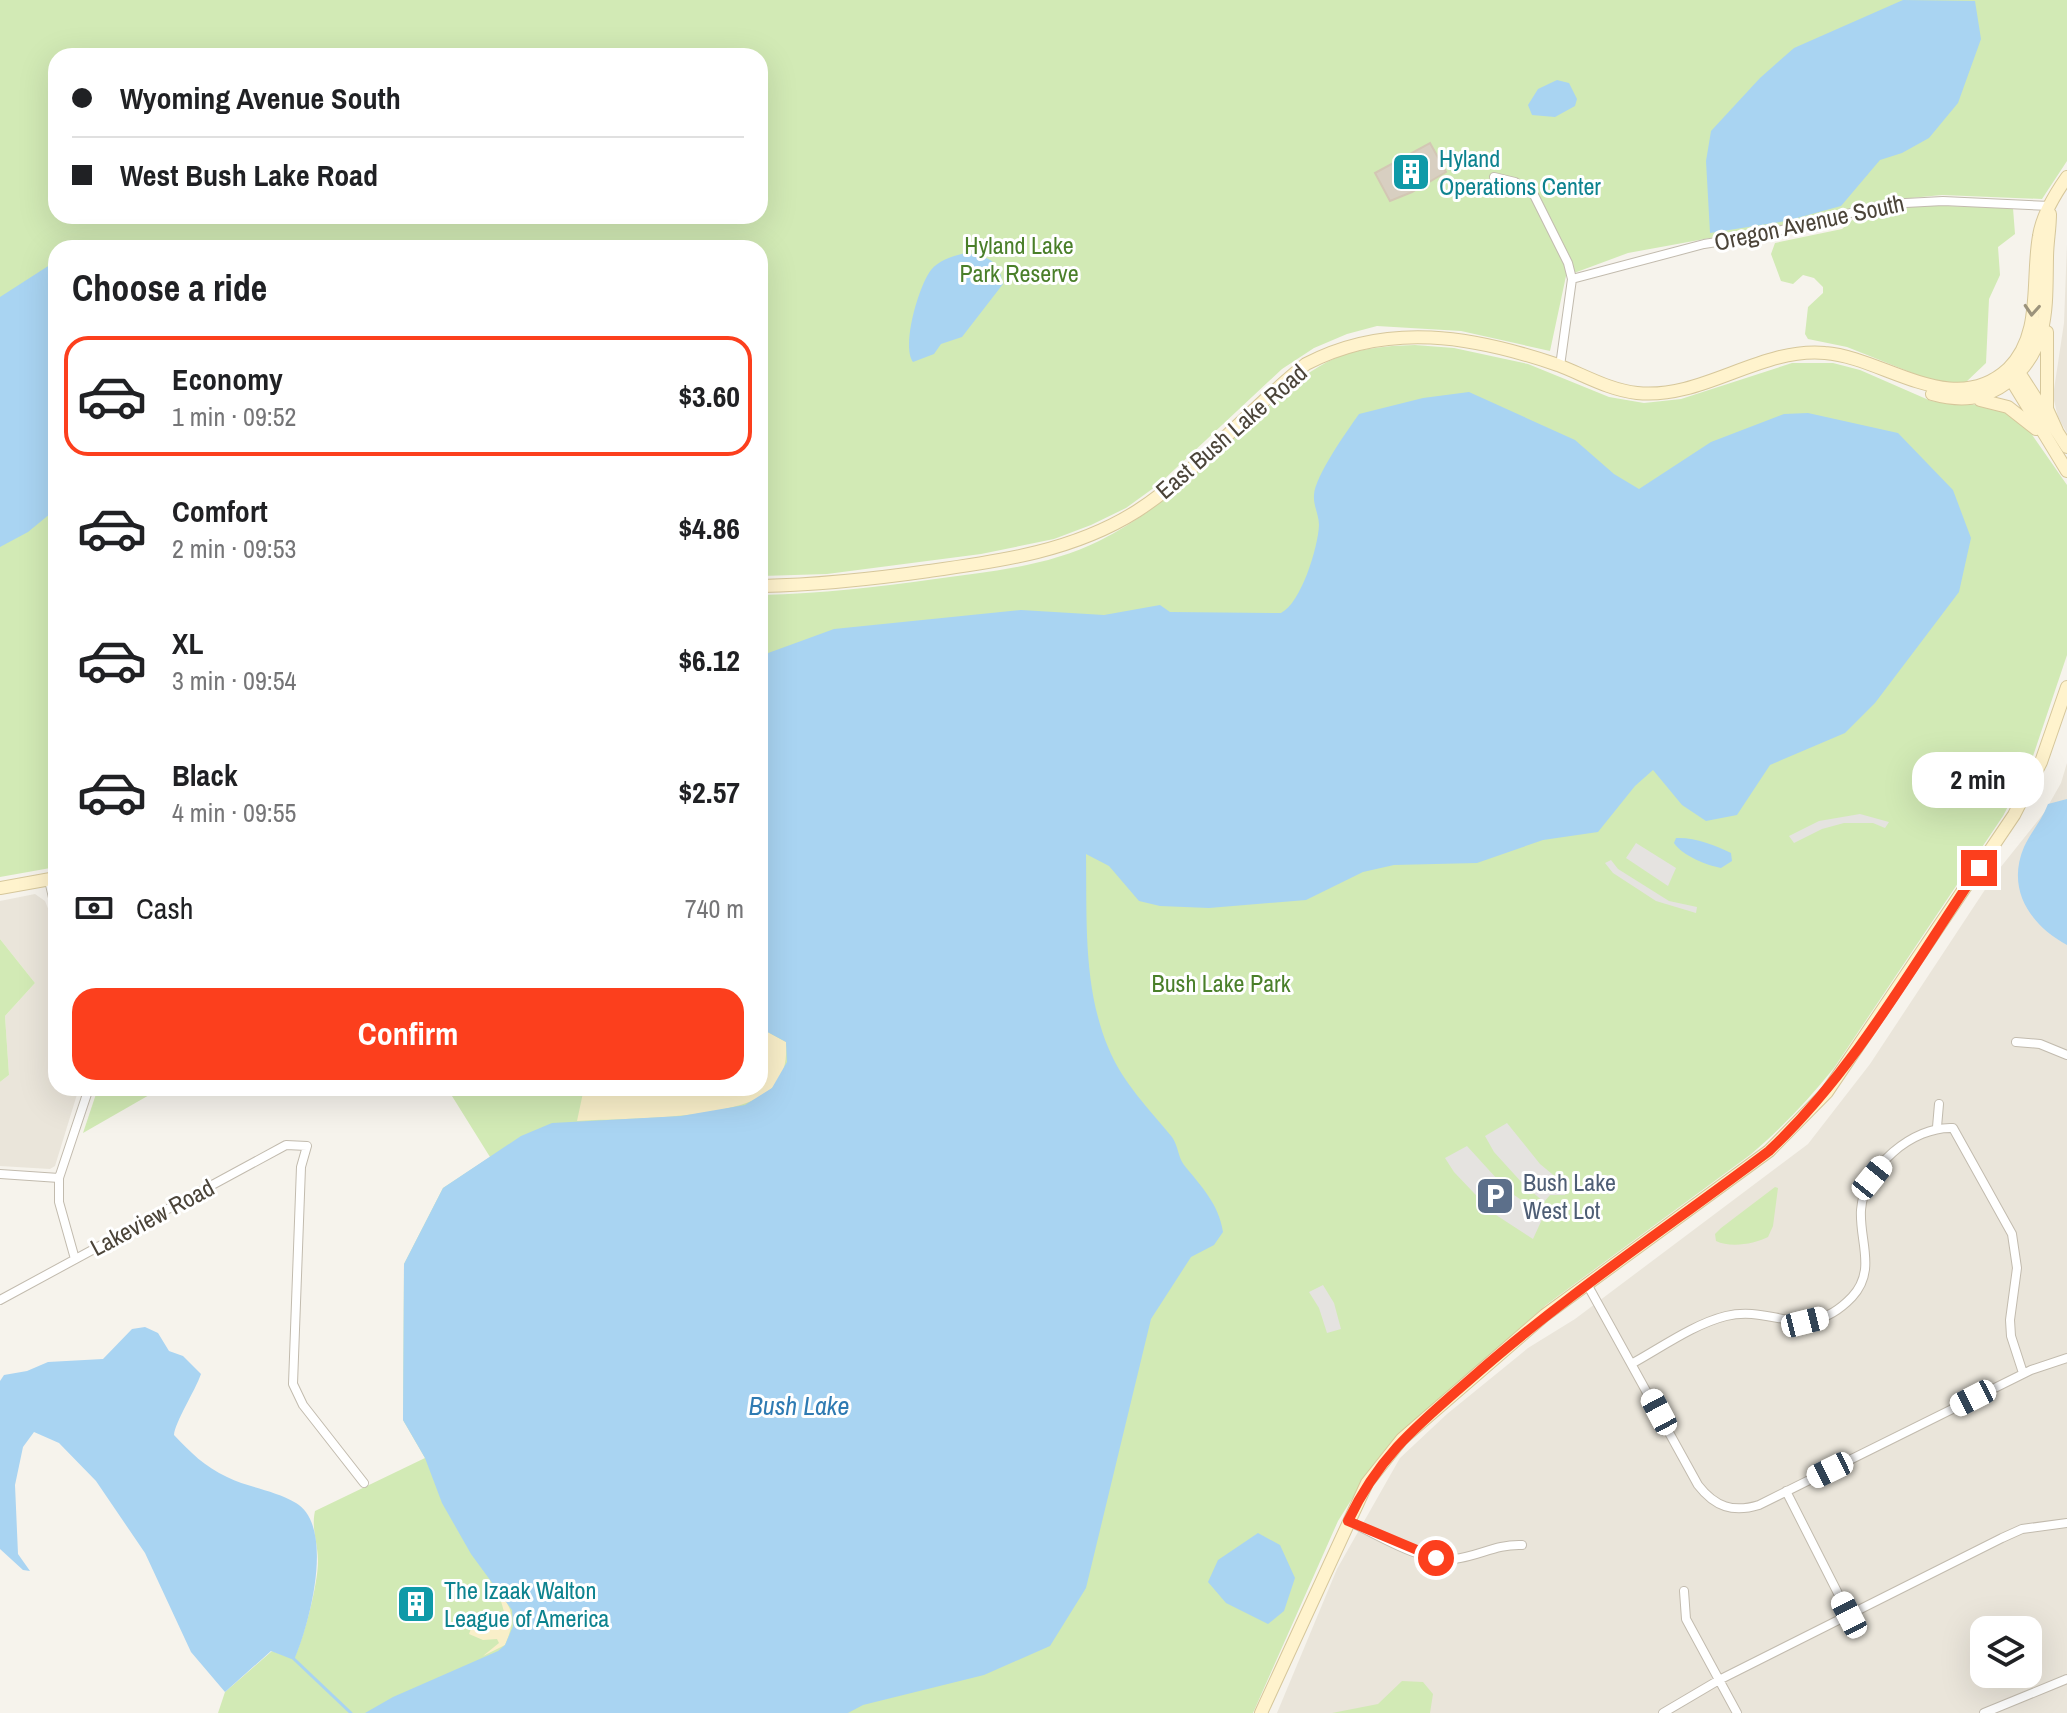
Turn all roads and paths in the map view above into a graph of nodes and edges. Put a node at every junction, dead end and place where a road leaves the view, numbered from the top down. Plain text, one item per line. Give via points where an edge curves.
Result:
1 (1494, 177) dead end
2 (2067, 177) edge
3 (2050, 206) junction
4 (1572, 279) junction
5 (2046, 309) junction
6 (1560, 366) junction
7 (1887, 372) junction
8 (2012, 374) junction
9 (1973, 399) junction
10 (2057, 431) junction
11 (2042, 434) junction
12 (2067, 447) edge
13 (2067, 471) edge
14 (768, 586) edge
15 (2067, 687) edge
16 (48, 880) edge
17 (0, 888) edge
18 (2016, 1042) dead end
19 (2067, 1055) edge
20 (86, 1096) edge
21 (1939, 1104) dead end
22 (1937, 1127) junction
23 (0, 1174) edge
24 (59, 1178) junction
25 (75, 1259) junction
26 (1587, 1284) junction
27 (0, 1300) edge
28 (2067, 1358) edge
29 (1633, 1363) junction
30 (2023, 1373) junction
31 (364, 1483) dead end
32 (1786, 1491) junction
33 (1348, 1521) junction
34 (2067, 1523) edge
35 (1522, 1545) dead end
36 (1684, 1591) dead end
37 (1849, 1615) junction
38 (2067, 1679) edge
39 (1719, 1680) junction
40 (1261, 1713) edge
41 (1663, 1713) edge
42 (1737, 1713) edge
43 (1984, 1713) edge

1 - 4 street via 1515,182 1534,195
2 - 3 street
3 - 4 street, Oregon Avenue South via 1887,204
3 - 5 street
3 -> 8 street via 2038,238 2032,322
4 - 6 street
5 - 8 street via 2040,343
5 - 10 street via 2046,399
6 - 7 street, East Bush Lake Road via 1619,390 1651,394 1797,353 1837,354
6 - 14 street, East Bush Lake Road via 1515,351 1447,339 1401,336 1351,344 1306,364 1139,510 1082,539 974,565
7 - 8 street, East Bush Lake Road via 1954,390
7 - 9 street, East Bush Lake Road via 1925,391
8 - 9 street via 1987,395
8 - 10 street
8 - 11 street
9 - 11 street, East Bush Lake Road via 2008,407
10 - 12 street
11 - 13 street
15 - 26 street via 2041,762 2014,815 1827,1092 1769,1151
16 - 17 street
18 - 19 street
20 - 24 street
21 - 22 street
22 - 29 street via 1899,1147 1865,1192 1864,1276 1837,1309 1805,1322 1755,1314 1724,1317
22 - 30 street via 1953,1128 2012,1234 2017,1268 2011,1336
23 - 24 street
24 - 25 street via 59,1202
25 - 27 street, Lakeview Road
25 - 31 street, Lakeview Road via 286,1145 307,1146 301,1167 293,1384 303,1405
26 - 29 street
26 - 33 street via 1402,1439 1367,1483
28 - 30 street
29 - 32 street via 1707,1496 1718,1505 1746,1509
30 - 32 street
32 - 37 street
33 - 35 street via 1436,1558 1468,1557 1500,1544
33 - 40 street
34 - 37 street via 2022,1529
36 - 39 street via 1686,1619
37 - 39 street
38 - 43 street
39 - 41 street
39 - 42 street

